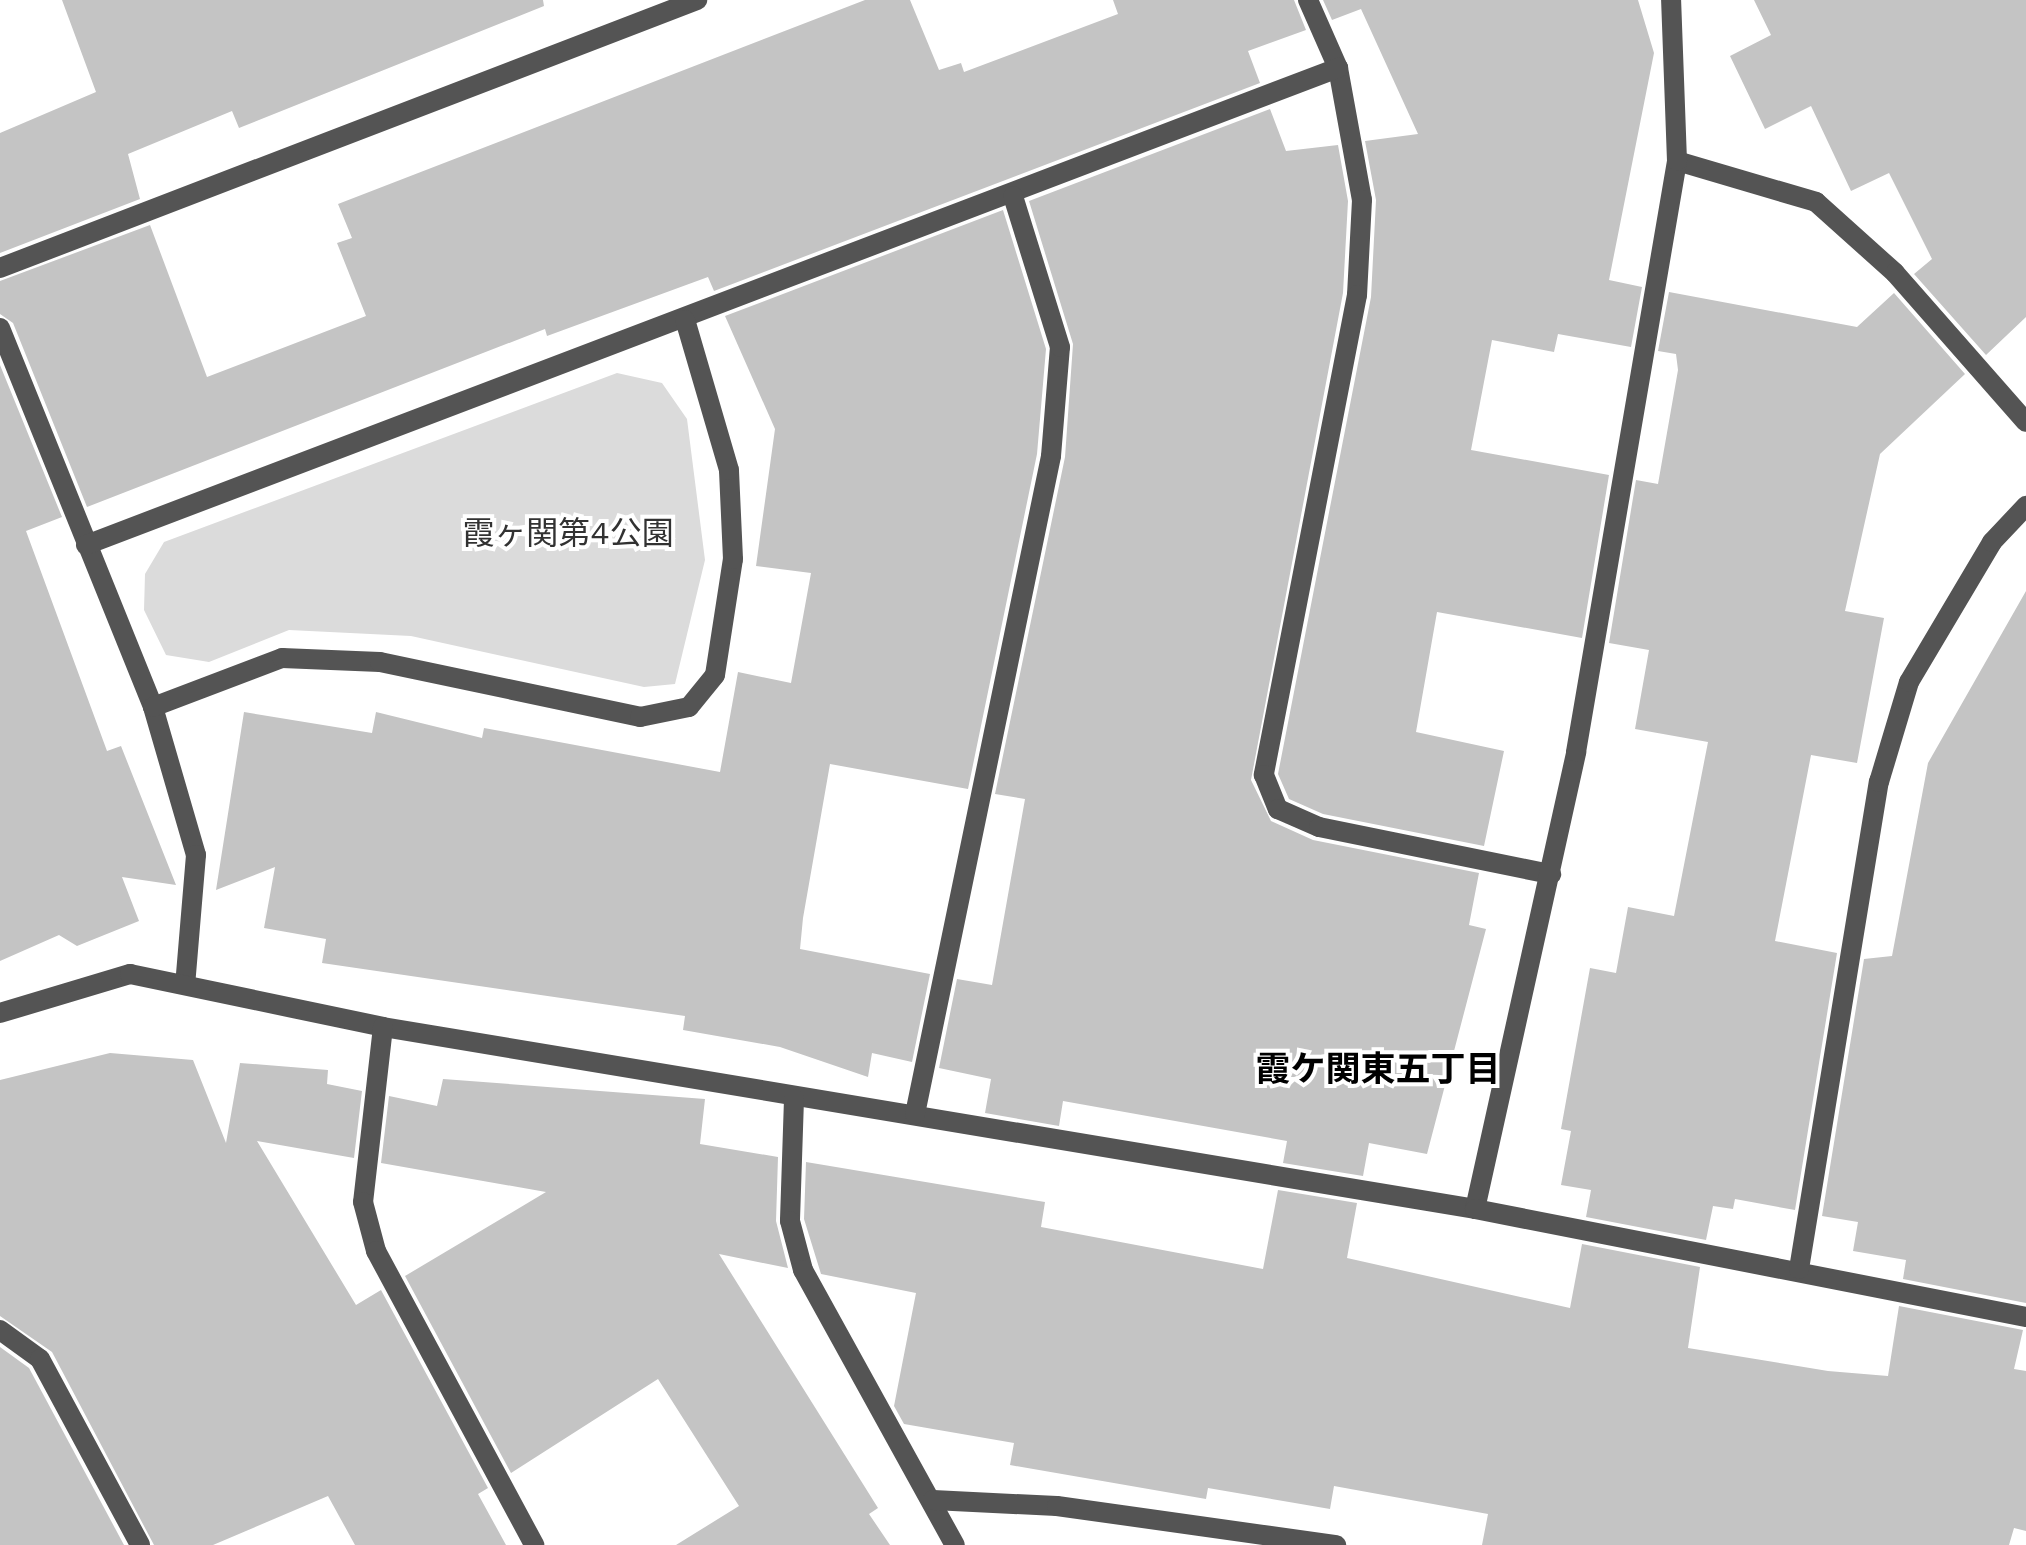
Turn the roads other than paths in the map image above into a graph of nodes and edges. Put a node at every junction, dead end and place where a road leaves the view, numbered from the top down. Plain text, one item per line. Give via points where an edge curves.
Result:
1 (697, 0) edge
2 (1308, 0) edge
3 (1671, 0) edge
4 (1338, 68) junction
5 (1677, 161) junction
6 (1013, 196) junction
7 (0, 268) edge
8 (685, 320) junction
9 (0, 328) edge
10 (2026, 422) edge
11 (2026, 506) edge
12 (86, 545) junction
13 (153, 706) junction
14 (1551, 874) junction
15 (184, 985) junction
16 (0, 1013) edge
17 (383, 1027) junction
18 (794, 1099) junction
19 (915, 1114) junction
20 (1476, 1209) junction
21 (1799, 1268) junction
22 (2026, 1318) edge
23 (0, 1330) edge
24 (934, 1500) junction
25 (140, 1545) edge
26 (534, 1545) edge
27 (955, 1545) edge
28 (1336, 1545) edge

1 - 7 street
2 - 4 street
3 - 5 street
4 - 6 street
4 - 14 street via 1362,200 1357,296 1264,775 1278,810 1319,828
5 - 10 street via 1816,202 1895,273
5 - 14 street
6 - 8 street
6 - 19 street via 1060,346 1051,456
8 - 12 street
8 - 13 street via 729,470 734,559 714,675 689,707 640,717 380,662 282,658
9 - 12 street
11 - 21 street via 1992,542 1910,682 1879,782
12 - 13 street
13 - 15 street via 196,855
14 - 20 street
15 - 16 street via 130,974
15 - 17 street
17 - 18 street
17 - 26 street via 362,1202 376,1251
18 - 19 street
18 - 24 street via 790,1221 803,1270
19 - 20 street
20 - 21 street
21 - 22 street
23 - 25 street via 40,1359
24 - 27 street
24 - 28 street via 1056,1506

